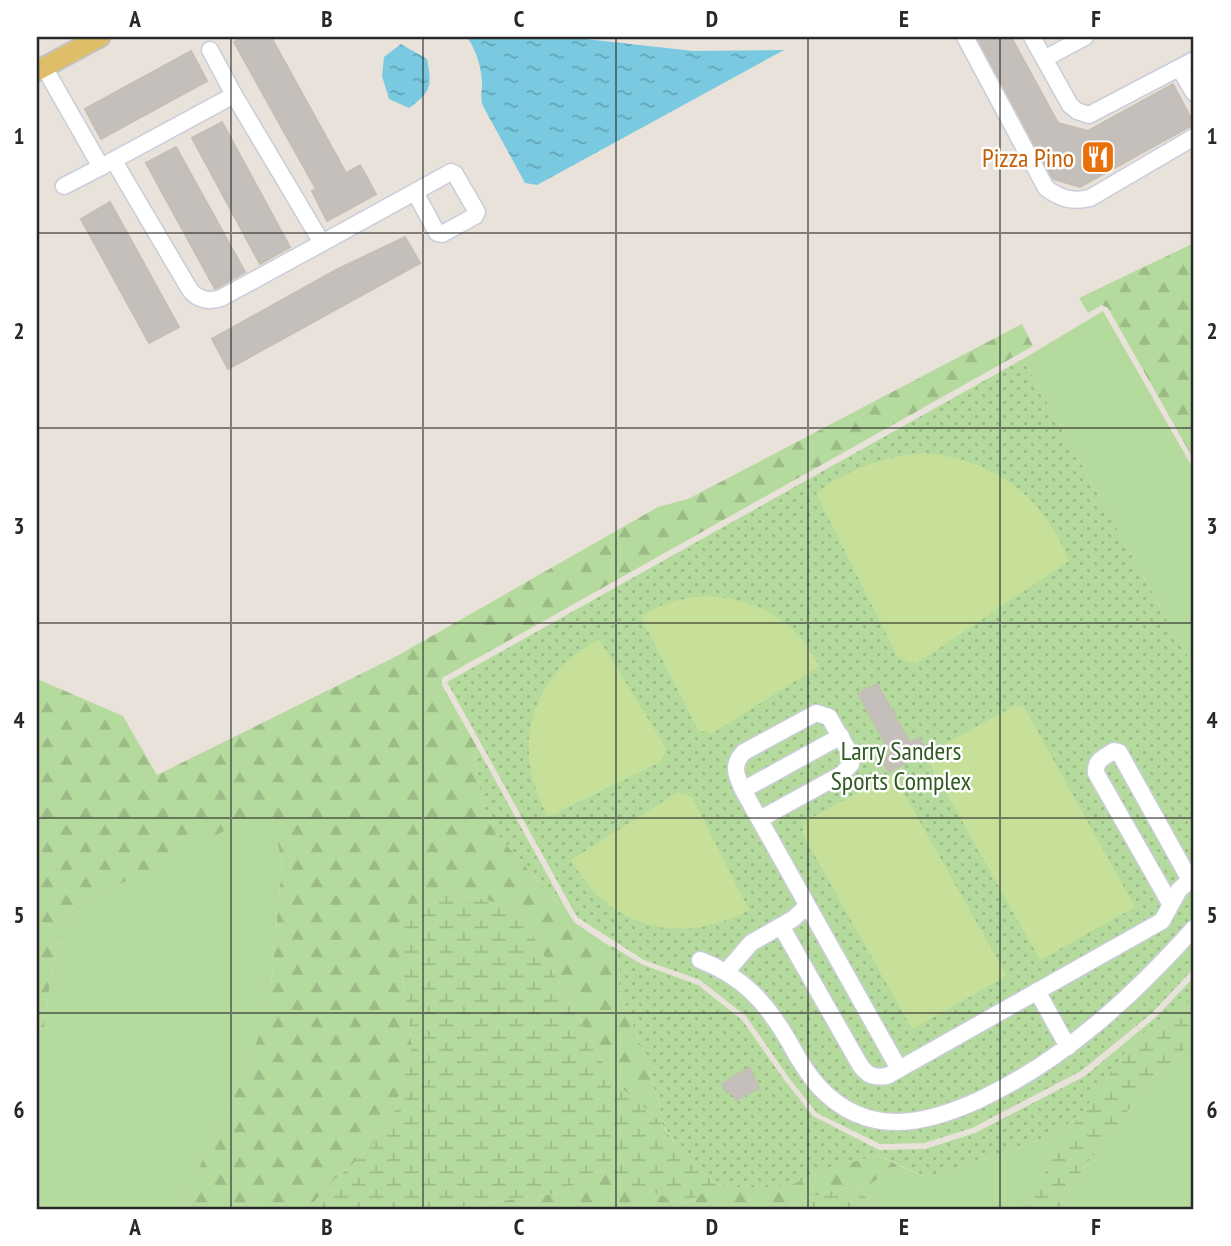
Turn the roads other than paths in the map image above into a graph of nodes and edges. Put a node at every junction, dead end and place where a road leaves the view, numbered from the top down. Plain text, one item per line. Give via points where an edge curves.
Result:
1 (100, 37) edge
2 (965, 37) edge
3 (1031, 37) edge
4 (1085, 37) edge
5 (210, 50) dead end
6 (1044, 59) junction
7 (1187, 64) edge
8 (40, 69) edge
9 (1194, 93) edge
10 (234, 95) junction
11 (1194, 137) edge
12 (107, 164) junction
13 (64, 186) dead end
14 (415, 192) dead end
15 (321, 243) junction
16 (841, 736) junction
17 (743, 790) junction
18 (760, 820) junction
19 (1192, 882) edge
20 (1170, 903) junction
21 (807, 906) junction
22 (781, 926) junction
23 (1194, 928) edge
24 (700, 960) dead end
25 (726, 972) junction
26 (1037, 991) junction
27 (1068, 1047) junction
28 (899, 1069) junction

1 - 8 main road
2 - 11 street via 1045,188 1059,198 1090,198
3 - 6 street
4 - 6 street
5 - 10 street
6 - 7 street via 1070,105 1089,115
7 - 9 street
8 - 12 street
10 - 12 street
10 - 15 street
12 - 13 street
12 - 15 street via 199,298 221,298
14 - 15 street
16 - 17 street
16 - 17 street via 829,717 816,713 744,752 735,770
16 - 18 street via 852,757 847,770
17 - 18 street
18 - 21 street
19 - 20 street
19 - 20 street via 1119,752 1099,760 1097,774
20 - 26 street via 1162,920
21 - 22 street
21 - 28 street
22 - 25 street via 751,943
22 - 28 street via 864,1071 879,1078
23 - 27 street via 1121,1004
24 - 25 street
25 - 27 street via 744,983 769,1010 818,1087 840,1105 870,1119 914,1123 950,1113 1023,1078
26 - 27 street
26 - 28 street

